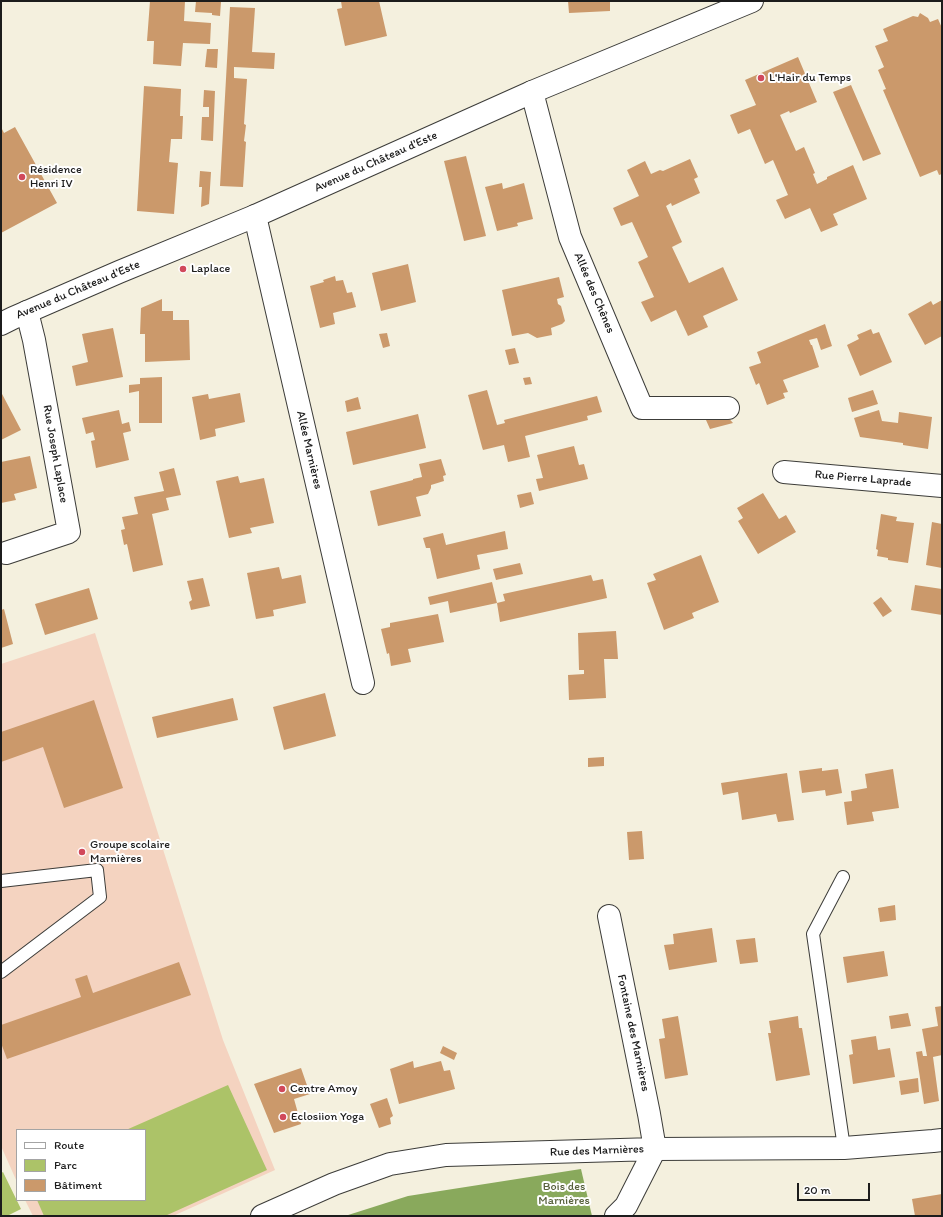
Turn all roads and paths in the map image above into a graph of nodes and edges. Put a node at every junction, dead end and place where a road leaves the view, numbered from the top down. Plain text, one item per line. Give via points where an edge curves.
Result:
1 (752, 1) edge
2 (532, 92) junction
3 (255, 216) junction
4 (28, 312) junction
5 (1, 324) edge
6 (728, 408) dead end
7 (784, 472) dead end
8 (942, 486) edge
9 (6, 553) dead end
10 (363, 683) dead end
11 (843, 877) dead end
12 (1, 881) edge
13 (609, 916) dead end
14 (1, 972) edge
15 (942, 1140) edge
16 (844, 1148) junction
17 (655, 1149) junction
18 (262, 1216) edge
19 (616, 1216) edge

1 - 2 street, Avenue du Château d'Este
2 - 3 street, Avenue du Château d'Este
2 - 6 street, Allée des Chênes via 570,237 642,408
3 - 4 street, Avenue du Château d'Este
3 - 10 street, Allée Marnières
4 - 5 street, Avenue du Château d'Este
4 - 9 street, Rue Joseph Laplace via 69,532
7 - 8 street, Rue Pierre Laprade
11 - 16 lane via 813,934
12 - 14 lane via 97,870 100,897
13 - 17 street, Fontaine des Marnières
15 - 16 street, Rue des Marnières
16 - 17 street, Rue des Marnières
17 - 18 street, Rue des Marnières via 446,1155 390,1164 334,1184
17 - 19 street via 626,1206

